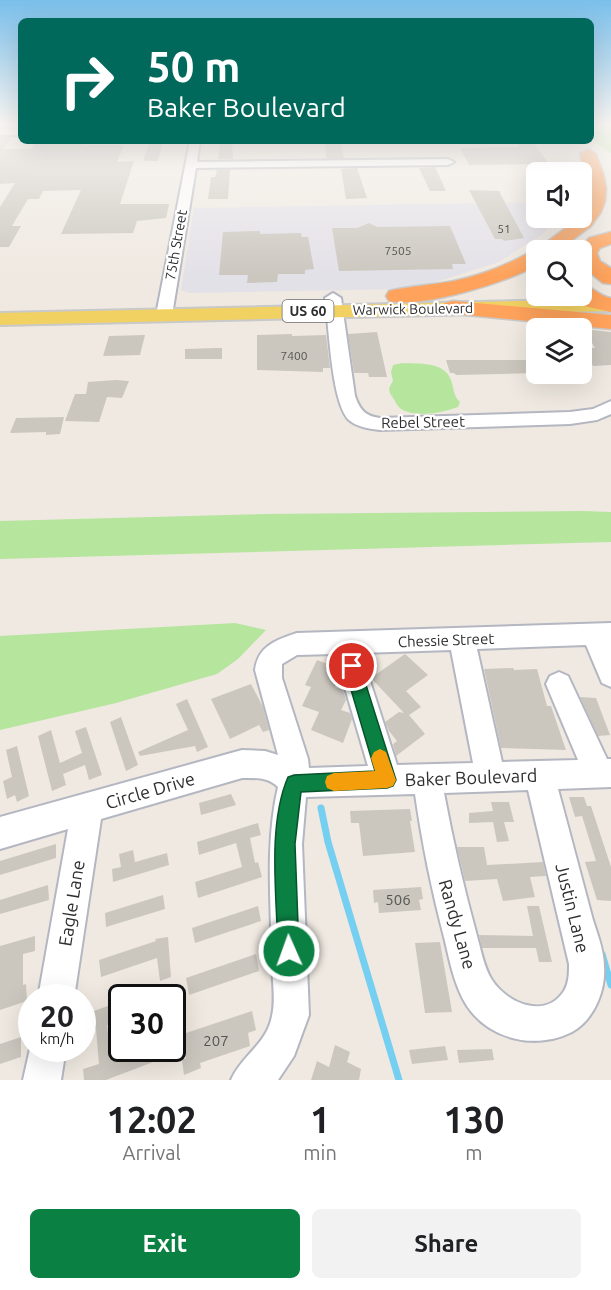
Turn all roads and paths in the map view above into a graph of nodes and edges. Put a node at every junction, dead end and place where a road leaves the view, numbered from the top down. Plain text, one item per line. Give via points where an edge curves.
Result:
1 (189, 175) edge
2 (603, 175) edge
3 (611, 238) edge
4 (565, 240) edge
5 (526, 263) edge
6 (611, 278) edge
7 (592, 292) edge
8 (611, 292) edge
9 (526, 294) edge
10 (397, 296) junction
11 (592, 301) edge
12 (334, 305) junction
13 (611, 305) edge
14 (0, 306) edge
15 (453, 308) junction
16 (165, 309) junction
17 (0, 318) edge
18 (611, 322) edge
19 (611, 407) edge
20 (602, 634) edge
21 (462, 639) junction
22 (345, 643) junction
23 (611, 675) edge
24 (560, 684) dead end
25 (605, 773) edge
26 (539, 774) junction
27 (490, 776) junction
28 (427, 779) junction
29 (387, 780) junction
30 (294, 783) junction
31 (87, 808) junction
32 (0, 832) edge
33 (58, 984) edge
34 (546, 1024) joint
35 (45, 1062) edge
36 (42, 1080) edge
37 (250, 1080) edge

1 - 16 street, 75th Street
2 - 4 highway via 606,197 597,214
3 - 6 highway via 595,242 587,253 591,264
5 - 10 highway via 488,280
7 - 8 main road
9 - 10 main road, Warwick Boulevard / US 60
10 - 12 main road, Warwick Boulevard / US 60
11 - 13 highway
12 - 15 main road, Warwick Boulevard / US 60
12 - 16 main road, Warwick Boulevard / US 60
12 - 19 street, Rebel Street via 346,396 350,411 362,420 380,424 570,418 597,414
13 - 15 main road, Warwick Boulevard / US 60
14 - 16 main road, Warwick Boulevard / US 60
15 - 18 highway
16 - 17 main road, Warwick Boulevard / US 60
20 - 21 street, Chessie Street
20 - 23 street
21 - 22 street, Chessie Street
21 - 27 street
22 - 29 street
22 - 30 street, Chessie Street via 284,648 267,668 291,745
24 - 25 street
25 - 26 street, Baker Boulevard
26 - 27 street, Baker Boulevard
26 - 34 street, Justin Lane via 586,964 586,984 580,1002 567,1016
27 - 28 street, Baker Boulevard
28 - 29 street, Baker Boulevard
28 - 34 street, Randy Lane via 444,875 478,992 503,1016 522,1023
29 - 30 street, Baker Boulevard
30 - 31 street, Circle Drive via 275,767 242,764
30 - 37 street via 286,844 291,1014 276,1052
31 - 32 street, Circle Drive
31 - 33 street, Eagle Lane
35 - 36 street

